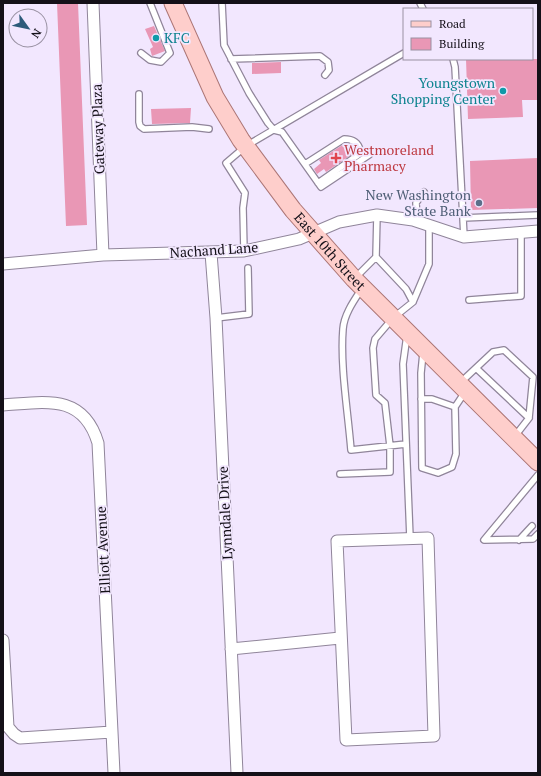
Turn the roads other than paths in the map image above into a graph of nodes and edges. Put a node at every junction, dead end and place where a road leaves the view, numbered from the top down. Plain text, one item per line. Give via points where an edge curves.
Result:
1 (93, 3) edge
2 (150, 3) edge
3 (173, 3) edge
4 (222, 3) edge
5 (141, 53) dead end
6 (403, 54) edge
7 (231, 59) junction
8 (453, 60) edge
9 (325, 75) dead end
10 (139, 94) dead end
11 (209, 129) dead end
12 (274, 130) junction
13 (246, 146) junction
14 (368, 155) dead end
15 (305, 164) junction
16 (318, 183) junction
17 (424, 192) dead end
18 (538, 215) edge
19 (377, 216) junction
20 (463, 218) junction
21 (413, 220) junction
22 (429, 226) junction
23 (538, 231) edge
24 (521, 233) junction
25 (312, 234) junction
26 (464, 237) junction
27 (244, 250) junction
28 (211, 253) junction
29 (103, 255) junction
30 (376, 257) junction
31 (3, 264) edge
32 (248, 268) dead end
33 (359, 284) junction
34 (469, 300) dead end
35 (413, 302) junction
36 (216, 318) junction
37 (393, 318) junction
38 (407, 333) junction
39 (424, 349) junction
40 (476, 368) junction
41 (462, 387) junction
42 (421, 399) junction
43 (3, 405) edge
44 (455, 407) junction
45 (530, 418) junction
46 (513, 437) junction
47 (406, 444) junction
48 (390, 446) junction
49 (538, 462) edge
50 (340, 474) dead end
51 (538, 475) edge
52 (532, 526) dead end
53 (538, 534) edge
54 (410, 538) junction
55 (519, 540) junction
56 (340, 638) junction
57 (3, 640) edge
58 (232, 649) junction
59 (112, 732) junction
60 (114, 773) edge
61 (237, 773) edge

1 - 29 street, Gateway Plaza
2 - 5 lane via 170,53 161,62 150,60
3 - 13 main road, East 10th Street via 216,97
4 - 7 lane via 224,45
6 - 12 lane
7 - 9 lane via 320,56 328,62 329,70
7 - 12 lane via 249,93
8 - 20 lane via 456,67
10 - 11 lane via 139,122 144,129
12 - 13 lane
12 - 15 lane via 282,132
13 - 25 main road, East 10th Street
13 - 27 lane via 226,164 245,193
14 - 16 lane via 321,187
15 - 16 lane
15 - 16 lane via 344,139 357,143 360,150 358,155
17 - 21 lane via 416,203 416,217
18 - 20 lane
19 - 21 street, Nachand Lane
19 - 25 street, Nachand Lane via 339,222
19 - 30 lane
20 - 26 lane
21 - 22 street, Nachand Lane
22 - 26 street, Nachand Lane
22 - 35 lane via 429,264
23 - 24 street, Nachand Lane
24 - 26 street, Nachand Lane
24 - 34 lane via 521,296
25 - 27 street, Nachand Lane via 300,239
25 - 33 main road, East 10th Street
27 - 28 street, Nachand Lane
28 - 29 street, Nachand Lane
28 - 36 street, Lynndale Drive
29 - 31 street, Nachand Lane
30 - 33 lane
30 - 35 lane via 406,289
32 - 36 lane via 249,314
33 - 37 main road, East 10th Street
33 - 48 lane via 343,328 351,450
35 - 37 lane
36 - 58 street, Lynndale Drive
37 - 38 main road, East 10th Street
37 - 48 lane via 375,339 373,348 376,395 385,403
38 - 39 main road, East 10th Street
38 - 47 lane via 403,364
39 - 41 main road, East 10th Street
39 - 42 lane
40 - 41 lane
40 - 45 lane
40 - 45 lane via 492,352 504,350 533,377
41 - 44 lane
41 - 46 main road, East 10th Street
42 - 44 lane via 432,399
42 - 44 lane via 422,468 438,473 452,467 456,454
43 - 59 street, Elliott Avenue via 60,403 78,411 93,426 98,443
45 - 46 lane
46 - 49 main road, East 10th Street
47 - 48 lane
47 - 54 lane
48 - 50 lane via 390,472
51 - 55 lane via 484,540
52 - 55 lane
53 - 55 lane via 533,539
54 - 56 street via 337,541
54 - 56 street via 428,538 434,736 346,740
56 - 58 street
57 - 59 street via 8,727 14,734 20,738
58 - 61 street, Lynndale Drive
59 - 60 street, Elliott Avenue

